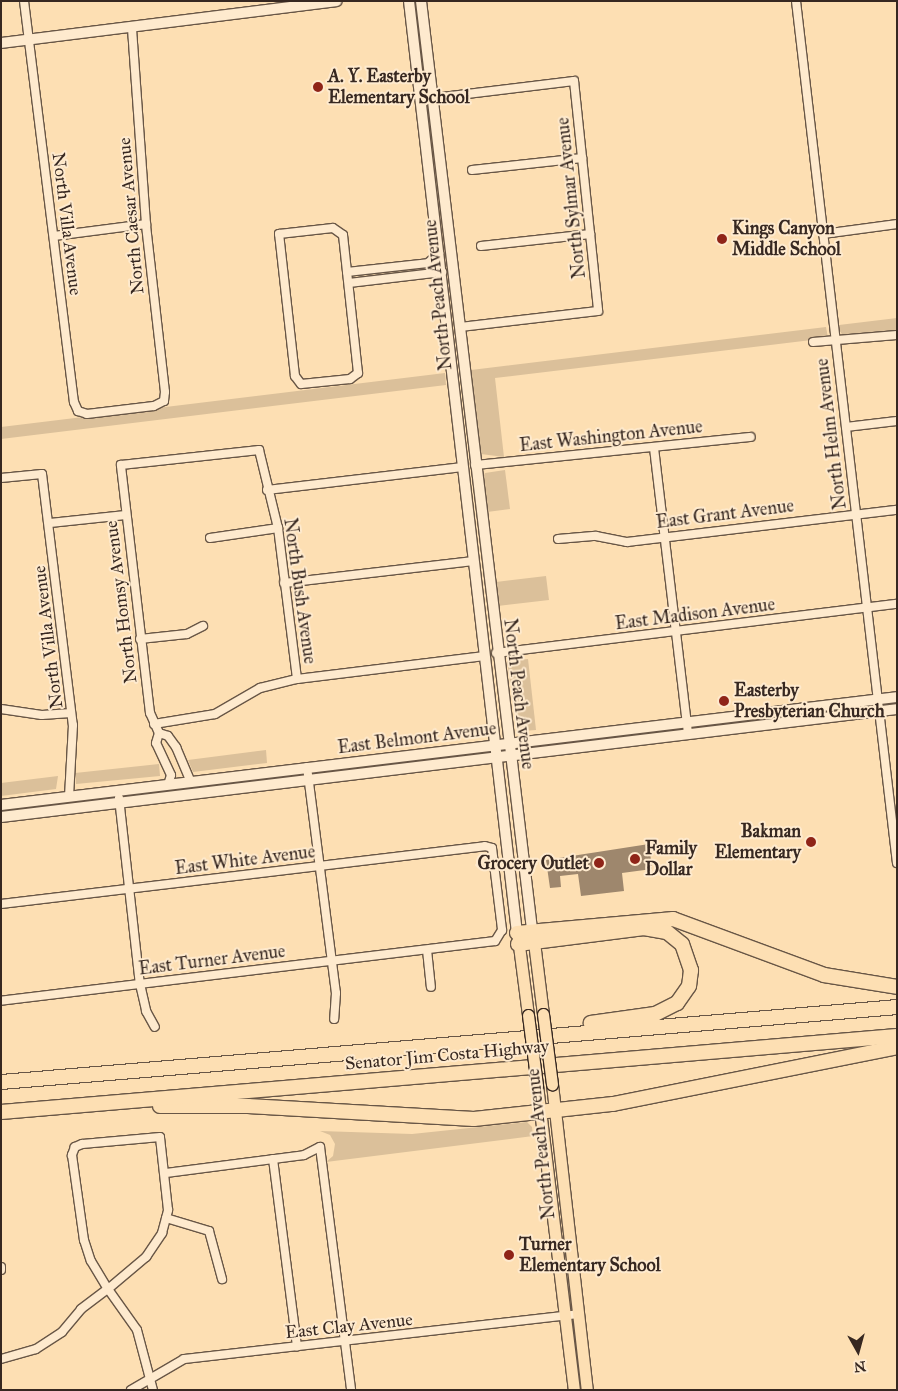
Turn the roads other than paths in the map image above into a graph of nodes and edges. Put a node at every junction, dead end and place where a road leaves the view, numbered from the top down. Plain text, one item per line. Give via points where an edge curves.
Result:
1 (24, 1) edge
2 (336, 1) edge
3 (409, 1) edge
4 (421, 1) edge
5 (796, 1) edge
6 (132, 28) junction
7 (28, 40) junction
8 (1, 43) edge
9 (434, 98) junction
10 (582, 158) junction
11 (472, 170) dead end
12 (146, 224) junction
13 (897, 224) edge
14 (590, 234) junction
15 (823, 234) junction
16 (54, 236) junction
17 (481, 246) dead end
18 (439, 252) junction
19 (348, 272) junction
20 (442, 272) junction
21 (349, 283) junction
22 (460, 327) junction
23 (897, 335) edge
24 (813, 342) dead end
25 (836, 342) junction
26 (78, 411) joint
27 (458, 418) junction
28 (897, 421) edge
29 (846, 427) junction
30 (751, 437) dead end
31 (654, 448) junction
32 (121, 464) joint
33 (475, 465) junction
34 (463, 467) junction
35 (1, 478) edge
36 (267, 490) junction
37 (897, 510) edge
38 (856, 515) junction
39 (126, 516) junction
40 (50, 523) junction
41 (278, 528) junction
42 (665, 536) junction
43 (210, 538) dead end
44 (558, 539) dead end
45 (474, 561) junction
46 (284, 583) junction
47 (897, 604) edge
48 (865, 608) junction
49 (493, 625) junction
50 (203, 626) dead end
51 (676, 632) junction
52 (140, 639) junction
53 (496, 654) junction
54 (483, 656) junction
55 (297, 679) junction
56 (897, 697) edge
57 (877, 699) junction
58 (1, 709) edge
59 (897, 709) edge
60 (878, 711) junction
61 (71, 713) junction
62 (687, 722) junction
63 (154, 724) junction
64 (159, 733) junction
65 (688, 734) junction
66 (508, 743) junction
67 (493, 745) junction
68 (509, 755) junction
69 (495, 756) junction
70 (307, 767) junction
71 (308, 779) junction
72 (191, 782) junction
73 (168, 784) junction
74 (118, 791) junction
75 (69, 797) junction
76 (897, 797) edge
77 (888, 798) junction
78 (120, 802) junction
79 (1, 805) edge
80 (1, 817) edge
81 (492, 848) joint
82 (897, 863) edge
83 (320, 866) junction
84 (130, 889) junction
85 (1, 904) edge
86 (533, 937) junction
87 (518, 939) junction
88 (427, 950) junction
89 (332, 962) junction
90 (140, 984) junction
91 (431, 987) dead end
92 (897, 987) edge
93 (1, 1001) edge
94 (897, 1007) edge
95 (334, 1019) dead end
96 (154, 1027) dead end
97 (897, 1036) edge
98 (897, 1047) edge
99 (332, 1056) junction
100 (1, 1082) edge
101 (67, 1106) junction
102 (556, 1111) junction
103 (1, 1112) edge
104 (540, 1113) junction
105 (273, 1159) junction
106 (166, 1173) junction
107 (550, 1191) junction
108 (166, 1218) junction
109 (567, 1225) junction
110 (555, 1227) junction
111 (571, 1260) junction
112 (222, 1279) dead end
113 (108, 1289) junction
114 (572, 1315) junction
115 (345, 1343) junction
116 (297, 1346) junction
117 (1, 1359) edge
118 (151, 1376) junction
119 (131, 1390) edge
120 (153, 1390) edge
121 (351, 1390) edge
122 (574, 1390) edge
123 (587, 1390) edge

1 - 7 street, North Villa Avenue
2 - 6 main road
3 - 18 main road, North Peach Avenue
4 - 9 main road, North Peach Avenue
5 - 15 street, North Helm Avenue
6 - 7 main road
6 - 12 street, North Caesar Avenue
7 - 8 main road
7 - 16 street, North Villa Avenue
9 - 10 street, North Sylmar Avenue via 574,81
9 - 22 main road, North Peach Avenue
10 - 11 street
10 - 14 street, North Sylmar Avenue
12 - 16 street
12 - 26 street, North Caesar Avenue via 164,401 134,408
13 - 15 street
14 - 17 street
14 - 22 street, North Sylmar Avenue via 598,311
15 - 25 street, North Helm Avenue
16 - 26 street, North Villa Avenue via 74,402
18 - 19 street via 434,261 428,263
18 - 20 main road, North Peach Avenue
19 - 21 street
19 - 21 street via 339,229 279,234 298,382 306,385 357,376
20 - 21 street
20 - 22 main road via 448,280 454,320
20 - 27 main road, North Peach Avenue
22 - 33 main road, North Peach Avenue
23 - 25 street
24 - 25 street
25 - 29 street, North Helm Avenue
27 - 33 main road via 469,459
27 - 34 main road, North Peach Avenue
28 - 29 street
29 - 38 street, North Helm Avenue
30 - 31 street, East Washington Avenue
31 - 33 street, East Washington Avenue
31 - 42 street
32 - 36 street, North Bush Avenue via 259,450
32 - 39 street, North Homsy Avenue
33 - 49 main road, North Peach Avenue
34 - 36 street
34 - 45 main road, North Peach Avenue
35 - 40 street, North Villa Avenue via 42,474
36 - 41 street, North Bush Avenue
37 - 38 street, East Grant Avenue
38 - 42 street, East Grant Avenue
38 - 48 street, North Helm Avenue
39 - 40 street
39 - 52 street, North Homsy Avenue
40 - 61 street, North Villa Avenue
41 - 43 street
41 - 46 street, North Bush Avenue
42 - 44 street, East Grant Avenue via 627,542 596,536
42 - 51 street
45 - 46 street
45 - 49 main road via 480,567 486,612
45 - 54 main road, North Peach Avenue
46 - 55 street, North Bush Avenue
47 - 48 street, East Madison Avenue
48 - 51 street, East Madison Avenue
48 - 57 street, North Helm Avenue
49 - 53 main road, North Peach Avenue
50 - 52 street via 187,634
51 - 53 street, East Madison Avenue
51 - 62 street
52 - 63 street, North Homsy Avenue
53 - 66 main road, North Peach Avenue
54 - 55 street
54 - 67 main road, North Peach Avenue
55 - 63 street via 260,688 215,714
56 - 57 main road, East Belmont Avenue
57 - 60 street, North Helm Avenue
57 - 62 main road, East Belmont Avenue
58 - 61 street via 42,715
59 - 60 main road, East Belmont Avenue
60 - 65 main road, East Belmont Avenue
60 - 77 street, North Helm Avenue
61 - 75 street, North Villa Avenue
62 - 65 street
62 - 66 main road, East Belmont Avenue
63 - 64 street, North Homsy Avenue
64 - 72 street, North Homsy Avenue via 168,736 176,747
64 - 73 street, North Homsy Avenue via 156,743 171,775
65 - 68 main road, East Belmont Avenue
66 - 67 main road, East Belmont Avenue
66 - 68 main road, North Peach Avenue
67 - 69 main road, North Peach Avenue
67 - 70 main road, East Belmont Avenue
68 - 69 main road, East Belmont Avenue
68 - 86 main road, North Peach Avenue
69 - 71 main road, East Belmont Avenue
69 - 87 main road, North Peach Avenue
70 - 71 street
70 - 72 main road, East Belmont Avenue
71 - 78 main road, East Belmont Avenue
71 - 83 street
72 - 73 main road, East Belmont Avenue
73 - 74 main road, East Belmont Avenue
74 - 75 main road, East Belmont Avenue
74 - 78 street
75 - 79 main road, East Belmont Avenue
76 - 77 street
77 - 82 street, North Helm Avenue
78 - 80 main road, East Belmont Avenue
78 - 84 street
81 - 83 street, East White Avenue via 485,846
81 - 88 street, East Turner Avenue via 502,930 500,939
83 - 84 street, East White Avenue
83 - 89 street
84 - 85 street, East White Avenue
84 - 90 street
86 - 87 highway
86 - 92 highway via 673,918 824,975
86 - 99 highway via 660,929 677,939 687,951 692,970 689,986 677,1003 655,1014
86 - 102 main road, North Peach Avenue, bridge
87 - 104 main road, North Peach Avenue, bridge
88 - 89 street, East Turner Avenue
88 - 91 street
89 - 90 street, East Turner Avenue
89 - 95 street
90 - 93 street, East Turner Avenue
90 - 96 street
94 - 99 highway, Senator Jim Costa Highway
97 - 101 highway, Senator Jim Costa Highway
98 - 102 highway via 648,1097
99 - 100 highway, Senator Jim Costa Highway
101 - 103 highway, Senator Jim Costa Highway
101 - 104 highway via 248,1106 440,1120
102 - 104 highway
102 - 109 main road, North Peach Avenue
104 - 107 main road, North Peach Avenue
105 - 106 street
105 - 115 street via 304,1155 320,1147
105 - 116 street
106 - 108 street
106 - 113 street via 160,1137 75,1147 72,1155 84,1240 91,1261
107 - 109 main road
107 - 110 main road, North Peach Avenue
108 - 112 street via 209,1231
108 - 113 street via 162,1233 146,1257
109 - 111 main road, North Peach Avenue
110 - 111 main road via 561,1229
110 - 114 main road, North Peach Avenue
111 - 114 main road, North Peach Avenue
113 - 117 street via 81,1309 62,1332 49,1341 36,1349
113 - 118 street via 137,1330
114 - 115 street, East Clay Avenue
114 - 122 main road, North Peach Avenue
114 - 123 main road, North Peach Avenue
115 - 116 street, East Clay Avenue
115 - 121 street
116 - 118 street, East Clay Avenue via 184,1359
118 - 119 street, East Clay Avenue
118 - 120 street

